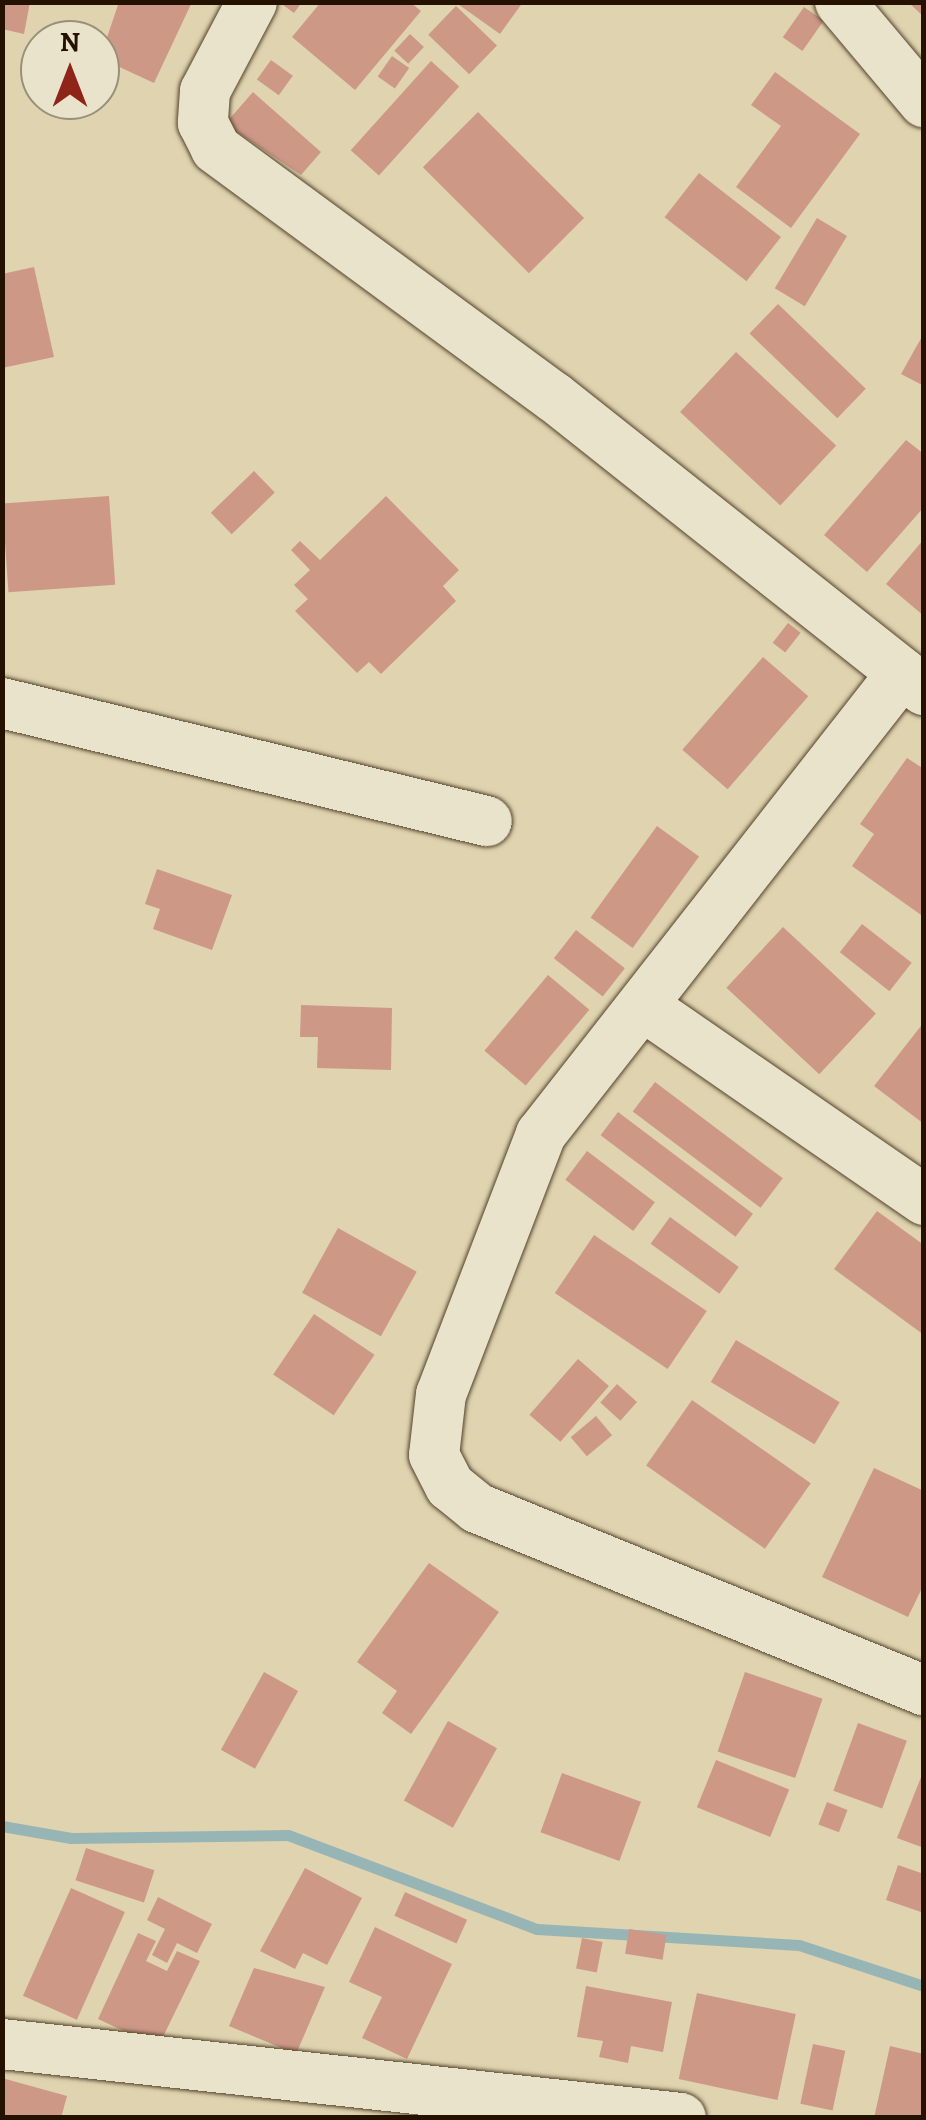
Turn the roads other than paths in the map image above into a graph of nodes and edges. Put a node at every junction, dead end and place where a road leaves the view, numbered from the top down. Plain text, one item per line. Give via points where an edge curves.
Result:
1 (252, 2) edge
2 (840, 2) edge
3 (924, 102) edge
4 (913, 682) edge
5 (2, 702) edge
6 (487, 820) dead end
7 (646, 1008) junction
8 (924, 1200) edge
9 (924, 1690) edge
10 (2, 2044) edge
11 (680, 2118) edge

1 - 4 street via 205,92 203,123 216,149 554,397
2 - 3 street
4 - 7 street
5 - 6 street
7 - 8 street
7 - 9 street via 541,1134 512,1190 442,1394 434,1455 450,1486 476,1508
10 - 11 street

